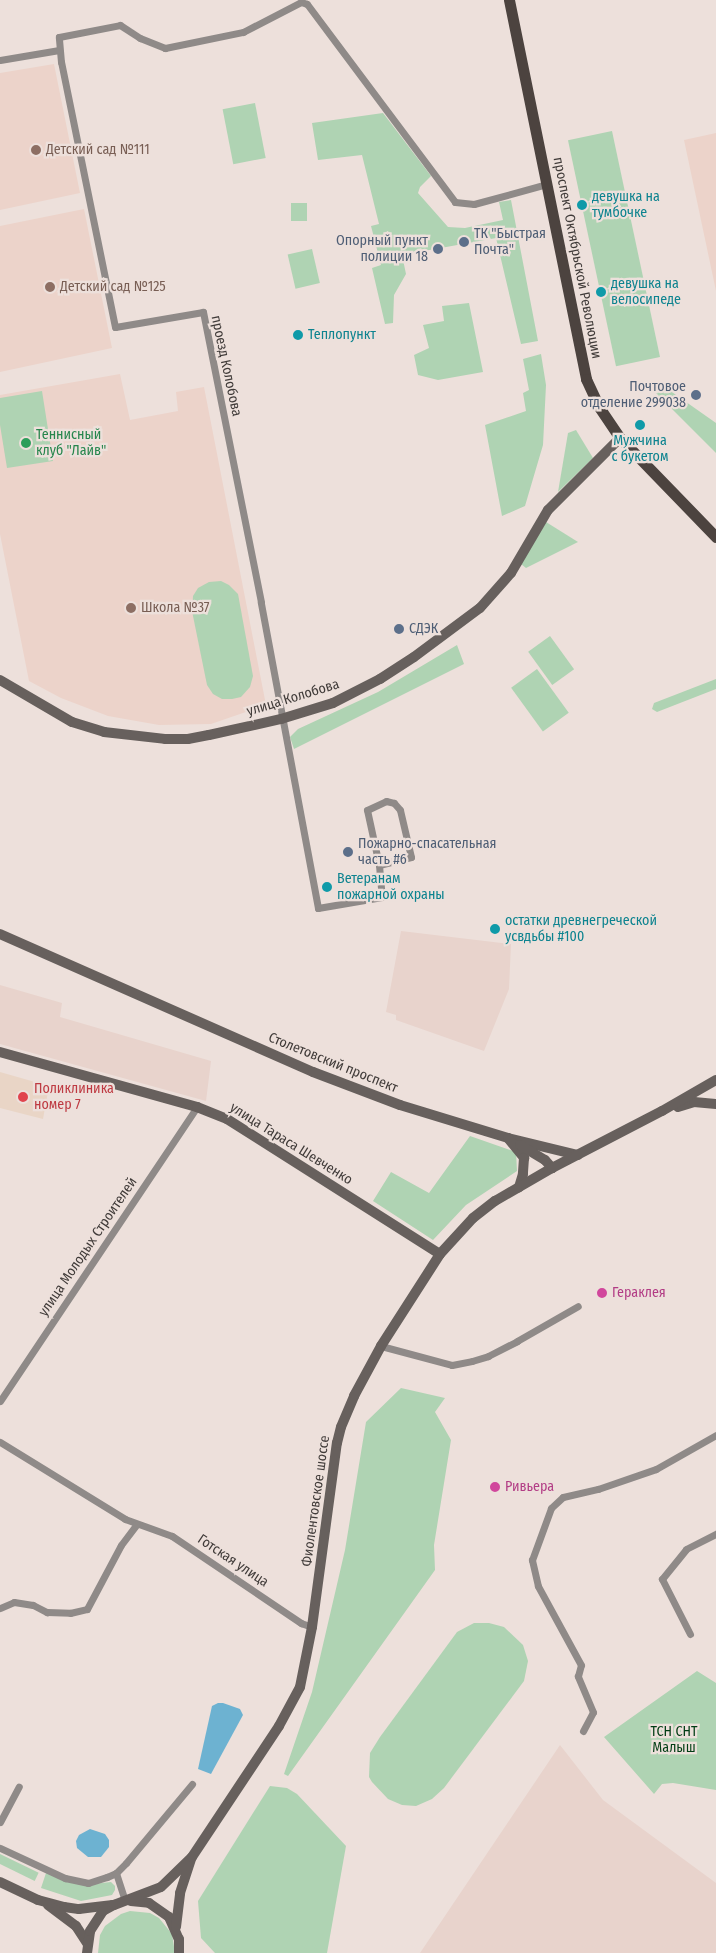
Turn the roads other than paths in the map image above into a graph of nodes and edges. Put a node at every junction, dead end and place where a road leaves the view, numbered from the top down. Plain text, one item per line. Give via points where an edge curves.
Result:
1 (511, 0) edge
2 (59, 50) junction
3 (0, 60) edge
4 (547, 184) junction
5 (620, 438) junction
6 (716, 537) edge
7 (0, 680) edge
8 (281, 719) junction
9 (380, 865) junction
10 (0, 934) edge
11 (0, 1052) edge
12 (716, 1080) edge
13 (716, 1104) edge
14 (197, 1107) junction
15 (662, 1112) junction
16 (508, 1138) junction
17 (578, 1155) junction
18 (552, 1168) junction
19 (518, 1187) junction
20 (440, 1254) junction
21 (578, 1306) dead end
22 (382, 1346) junction
23 (0, 1401) edge
24 (716, 1435) edge
25 (0, 1442) edge
26 (136, 1525) junction
27 (716, 1534) edge
28 (0, 1608) edge
29 (312, 1627) junction
30 (690, 1634) dead end
31 (583, 1731) dead end
32 (192, 1784) dead end
33 (19, 1787) dead end
34 (0, 1822) edge
35 (0, 1848) edge
36 (192, 1857) junction
37 (116, 1873) junction
38 (0, 1882) edge
39 (125, 1901) junction
40 (43, 1902) junction
41 (114, 1905) junction
42 (176, 1927) junction
43 (179, 1939) junction
44 (87, 1950) edge
45 (179, 1953) edge
46 (189, 1953) edge

1 - 4 main road, проспект Октябрьской Революции
2 - 3 street
2 - 4 street via 59,37 120,26 165,48 242,32 301,2 307,4 455,202 474,204
2 - 8 street, проезд Колобова via 115,327 203,312
4 - 5 main road, проспект Октябрьской Революции via 584,371 599,407
5 - 6 main road, проспект Октябрьской Революции
5 - 8 main road, улица Колобова via 548,510 511,573 480,608 380,679 333,703
7 - 8 main road, улица Колобова via 72,722 104,732 138,737 188,739
8 - 9 street via 318,908 382,897
9 - 9 street via 367,810 386,801 394,803 400,810 411,857
10 - 16 main road, Столетовский проспект via 313,1072 400,1105
11 - 14 main road, улица Тараса Шевченко
12 - 15 main road
13 - 15 main road via 694,1102
14 - 20 main road, улица Тараса Шевченко via 227,1119
14 - 23 street, улица Молодых Строителей
15 - 17 main road
16 - 17 main road, Столетовский проспект
16 - 18 main road via 545,1160
16 - 19 main road via 524,1158
17 - 18 main road, Фиолентовское шоссе
18 - 19 main road, Фиолентовское шоссе
19 - 20 main road, Фиолентовское шоссе via 473,1218
20 - 22 main road, Фиолентовское шоссе
21 - 22 street via 502,1349 472,1361 452,1364
22 - 29 main road, Фиолентовское шоссе via 354,1396 337,1443
24 - 31 street via 656,1469 563,1498 551,1508 532,1560 538,1586 581,1665 578,1676 593,1712
25 - 26 street, Готская улица
26 - 28 street via 121,1545 87,1609 70,1613 47,1612 33,1605 14,1602
26 - 29 street, Готская улица via 172,1536 301,1623
27 - 30 street via 686,1549 662,1579
29 - 36 main road, Фиолентовское шоссе via 300,1687 279,1726
32 - 37 street
33 - 34 street
35 - 37 street via 65,1878 88,1883
36 - 39 main road, Фиолентовское шоссе via 161,1886
36 - 42 main road, Фиолентовское шоссе via 180,1893
37 - 39 street
38 - 40 main road
39 - 41 main road, Фиолентовское шоссе
39 - 42 main road, Фиолентовское шоссе via 143,1902 160,1909
40 - 41 main road via 78,1909
40 - 44 main road via 76,1926
41 - 44 main road, Фиолентовское шоссе via 95,1920
42 - 43 main road, Фиолентовское шоссе
43 - 45 main road, Фиолентовское шоссе
43 - 46 main road, Фиолентовское шоссе

